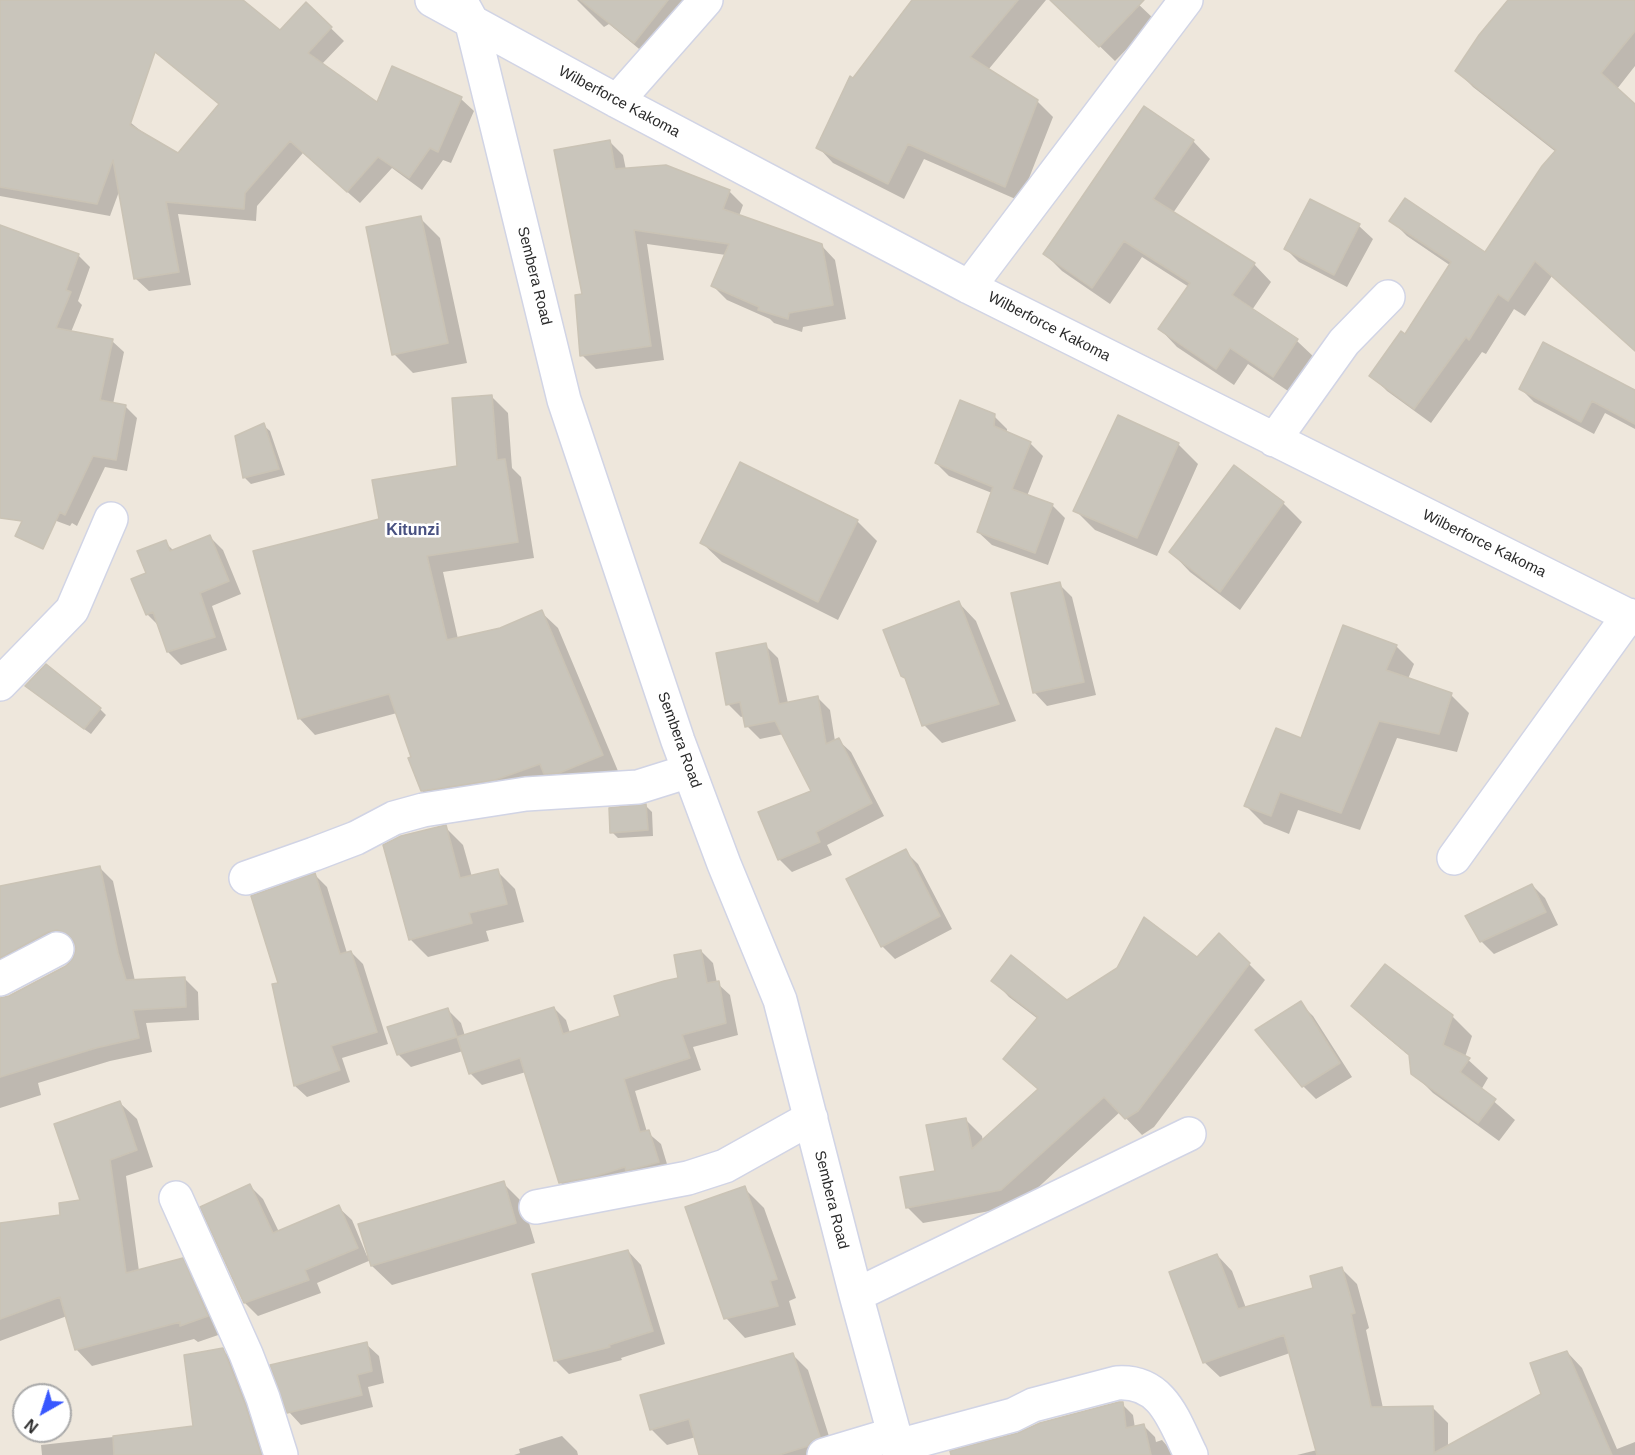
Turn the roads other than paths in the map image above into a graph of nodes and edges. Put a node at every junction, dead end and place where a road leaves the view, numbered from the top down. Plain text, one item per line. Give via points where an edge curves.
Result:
1 (432, 0) edge
2 (706, 0) edge
3 (1186, 0) edge
4 (466, 10) edge
5 (617, 101) junction
6 (969, 287) junction
7 (1388, 297) dead end
8 (1274, 440) junction
9 (111, 519) dead end
10 (1632, 617) edge
11 (0, 684) edge
12 (689, 771) junction
13 (1454, 858) dead end
14 (246, 878) dead end
15 (57, 949) dead end
16 (0, 979) edge
17 (811, 1118) junction
18 (1189, 1134) dead end
19 (176, 1198) dead end
20 (536, 1207) dead end
21 (856, 1295) junction
22 (897, 1445) edge
23 (281, 1455) edge
24 (824, 1455) edge
25 (1191, 1455) edge

1 - 4 street, Wilberforce Kakoma
2 - 5 street
3 - 6 street
4 - 5 street, Wilberforce Kakoma
4 - 12 street, Sembera Road via 564,400
5 - 6 street, Wilberforce Kakoma
6 - 8 street, Wilberforce Kakoma
7 - 8 street via 1344,342
8 - 10 street, Wilberforce Kakoma
9 - 11 street via 72,610
10 - 13 street
12 - 14 street via 638,787 526,794 423,810
12 - 17 street, Sembera Road via 780,1000
15 - 16 street
17 - 20 street via 725,1166 688,1178
17 - 21 street, Sembera Road
18 - 21 street
19 - 23 street via 246,1354
21 - 22 street, Sembera Road
22 - 24 street
22 - 25 street via 1127,1382 1151,1390 1167,1406

